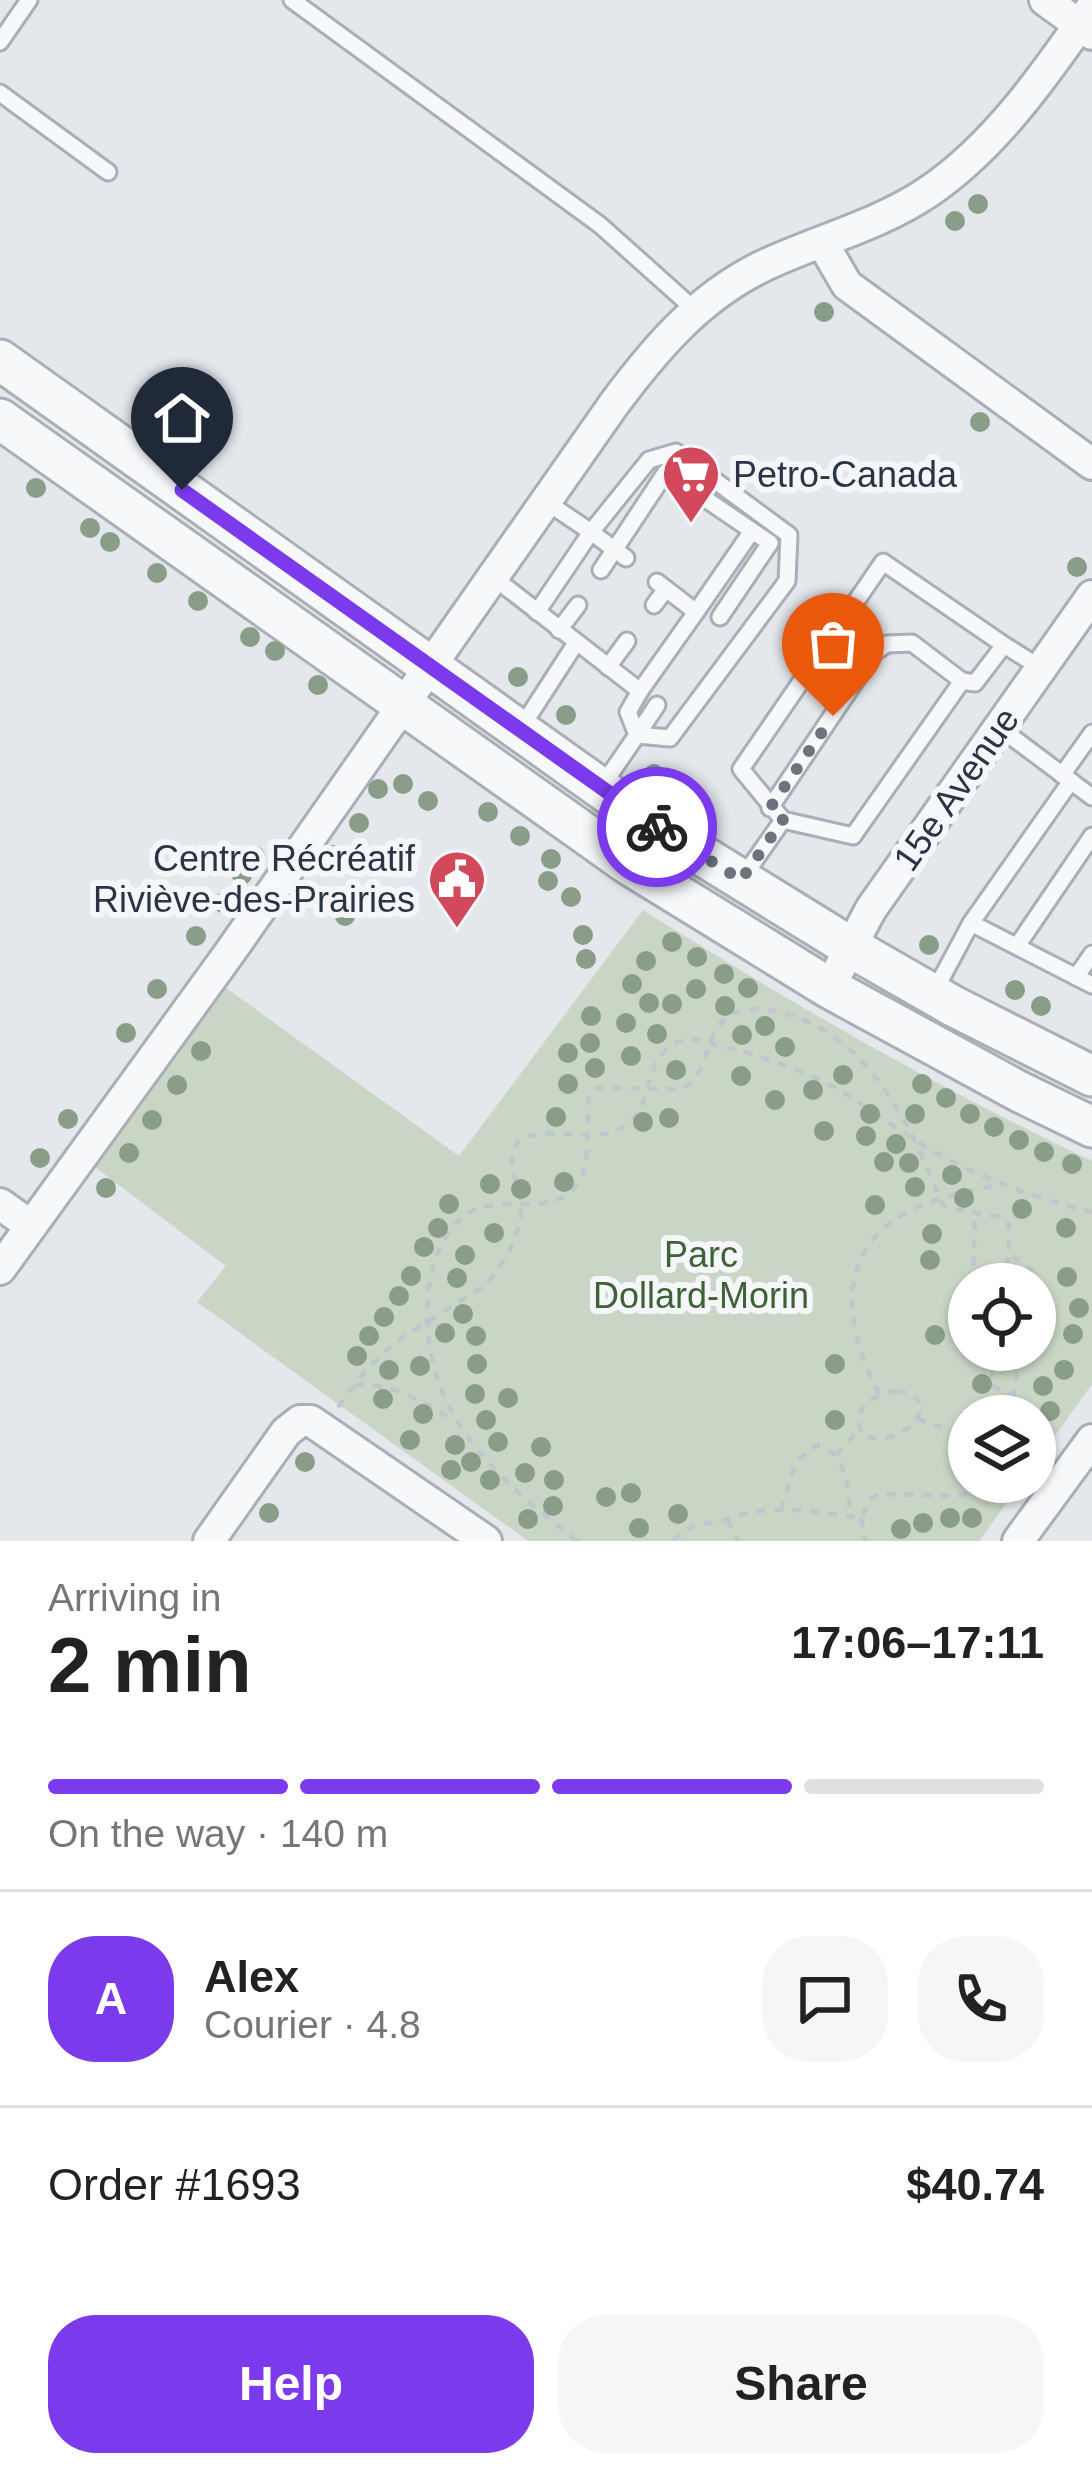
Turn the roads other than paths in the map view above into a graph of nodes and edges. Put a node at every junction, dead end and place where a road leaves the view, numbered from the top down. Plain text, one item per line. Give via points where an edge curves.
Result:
1 (29, 0) edge
2 (292, 0) edge
3 (1045, 0) edge
4 (1088, 22) edge
5 (0, 42) edge
6 (0, 93) edge
7 (108, 172) dead end
8 (823, 244) junction
9 (695, 310) junction
10 (0, 360) edge
11 (0, 418) edge
12 (1092, 464) edge
13 (545, 501) junction
14 (752, 531) junction
15 (591, 532) junction
16 (620, 554) junction
17 (601, 570) dead end
18 (493, 577) junction
19 (1092, 596) edge
20 (578, 604) dead end
21 (654, 605) dead end
22 (537, 612) junction
23 (696, 612) junction
24 (720, 617) dead end
25 (560, 630) junction
26 (627, 641) dead end
27 (577, 643) junction
28 (1004, 645) junction
29 (430, 667) junction
30 (608, 667) junction
31 (1041, 668) junction
32 (962, 681) junction
33 (640, 691) junction
34 (403, 703) junction
35 (657, 705) dead end
36 (1000, 728) junction
37 (519, 731) junction
38 (1092, 733) edge
39 (637, 735) junction
40 (1066, 778) junction
41 (600, 788) junction
42 (1092, 797) edge
43 (776, 814) junction
44 (1092, 836) edge
45 (741, 880) junction
46 (971, 923) junction
47 (1017, 946) junction
48 (852, 948) junction
49 (1092, 954) edge
50 (1076, 976) junction
51 (1092, 985) edge
52 (829, 988) junction
53 (933, 994) junction
54 (1092, 1076) edge
55 (1092, 1127) edge
56 (0, 1204) edge
57 (31, 1226) junction
58 (0, 1269) edge
59 (1092, 1440) edge
60 (1080, 1482) edge
61 (209, 1541) edge
62 (486, 1541) edge
63 (1018, 1541) edge

1 - 5 lane
2 - 9 lane via 600,225
3 - 4 street
4 - 8 street via 950,177
6 - 7 lane
8 - 9 street via 764,266
8 - 12 street via 847,285
9 - 13 street via 641,368
10 - 29 street
11 - 34 street
13 - 15 lane
13 - 18 street
14 - 16 lane via 666,472
14 - 23 lane
14 - 24 lane via 770,543
15 - 16 lane
15 - 22 lane
15 - 39 lane via 649,460 676,452 789,535 787,581 670,738
16 - 17 lane
18 - 22 lane
18 - 29 street
19 - 31 street, 15e Avenue
20 - 25 lane
21 - 23 lane via 662,585
22 - 25 lane
23 - 33 lane
25 - 27 lane
26 - 30 lane
27 - 30 lane
27 - 37 lane
28 - 31 lane
28 - 32 lane via 975,682
28 - 43 lane via 884,562 741,769
29 - 34 street
29 - 37 street
30 - 33 lane
31 - 36 street, 15e Avenue
32 - 43 lane via 853,836
32 - 43 lane via 912,643 875,652
33 - 39 lane via 628,712
34 - 52 street via 628,864
34 - 57 street
35 - 39 lane
36 - 40 lane
36 - 48 street, 15e Avenue via 871,909
37 - 41 street
38 - 40 lane
39 - 41 lane
40 - 42 lane
40 - 46 lane
41 - 45 street
43 - 45 lane
44 - 47 lane
45 - 48 street
46 - 47 lane
46 - 53 lane
47 - 50 lane
48 - 52 street, 15e Avenue
48 - 53 street
49 - 50 lane
50 - 51 lane
52 - 55 street
53 - 54 street
56 - 57 street
57 - 58 street
59 - 60 street
60 - 63 street
61 - 62 street via 300,1421 323,1425

